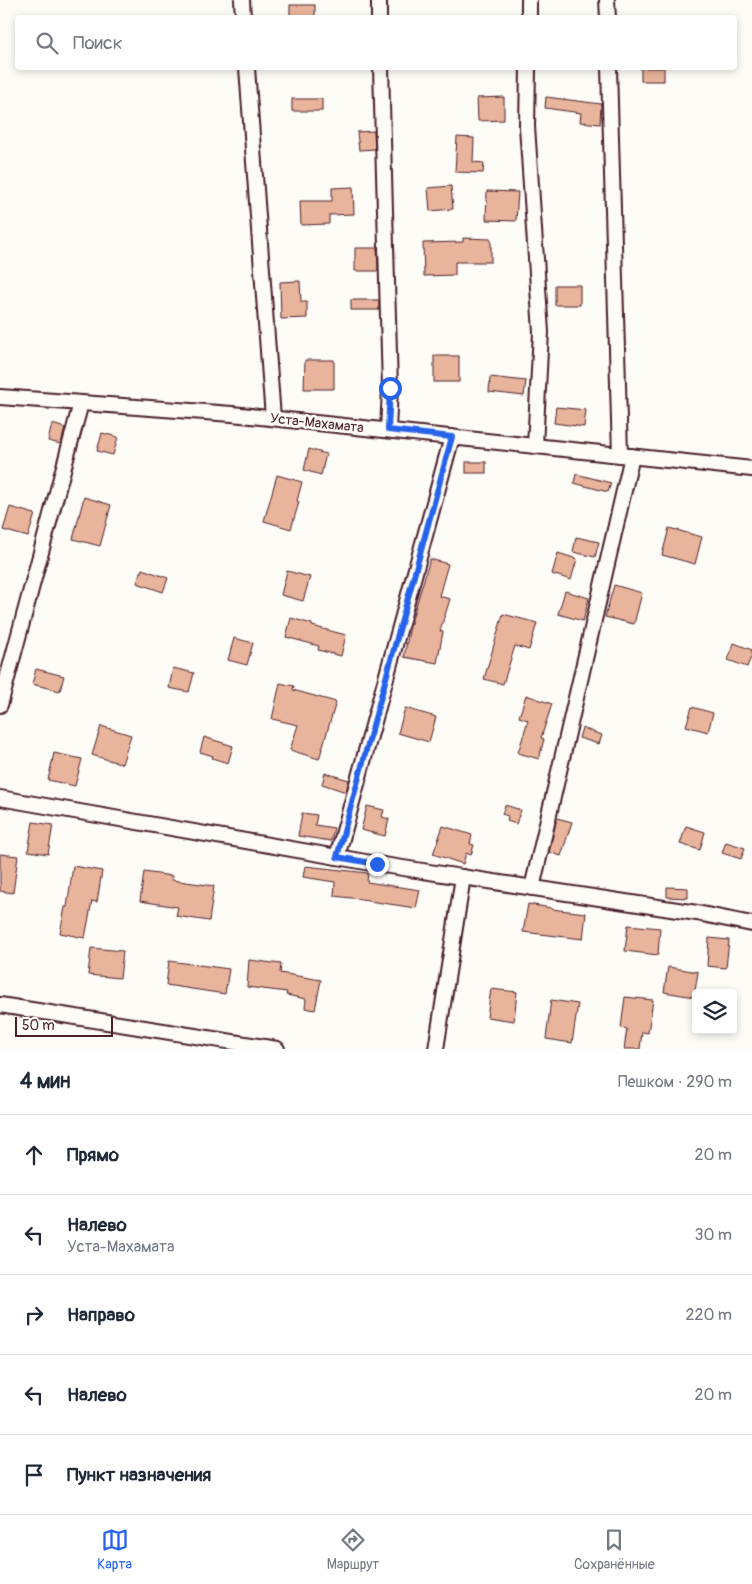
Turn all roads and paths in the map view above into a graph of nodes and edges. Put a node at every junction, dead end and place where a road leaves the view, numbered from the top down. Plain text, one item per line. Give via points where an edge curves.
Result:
1 (242, 0) edge
2 (379, 0) edge
3 (529, 0) edge
4 (607, 0) edge
5 (243, 15) edge
6 (379, 15) edge
7 (529, 15) edge
8 (608, 15) edge
9 (247, 70) edge
10 (381, 70) edge
11 (528, 70) edge
12 (609, 70) edge
13 (0, 397) edge
14 (81, 403) junction
15 (273, 418) junction
16 (388, 430) junction
17 (452, 437) junction
18 (534, 446) junction
19 (626, 456) junction
20 (752, 469) edge
21 (0, 705) edge
22 (0, 798) edge
23 (337, 857) junction
24 (463, 877) junction
25 (532, 888) junction
26 (752, 924) edge
27 (0, 1005) edge
28 (277, 1049) edge
29 (436, 1049) edge

1 - 5 street
2 - 6 street
3 - 7 street
4 - 8 street
9 - 15 street
10 - 16 street via 390,388
11 - 18 street via 527,126 541,332
12 - 19 street
13 - 14 street, Уста-Махамата
14 - 15 street, Уста-Махамата
14 - 21 street
15 - 16 street, Уста-Махамата
16 - 17 street, Уста-Махамата
17 - 18 street, Уста-Махамата
17 - 23 street
18 - 19 street, Уста-Махамата
19 - 20 street, Уста-Махамата
19 - 25 street
22 - 23 street
23 - 24 street
24 - 25 street
24 - 29 street
25 - 26 street
27 - 28 street

